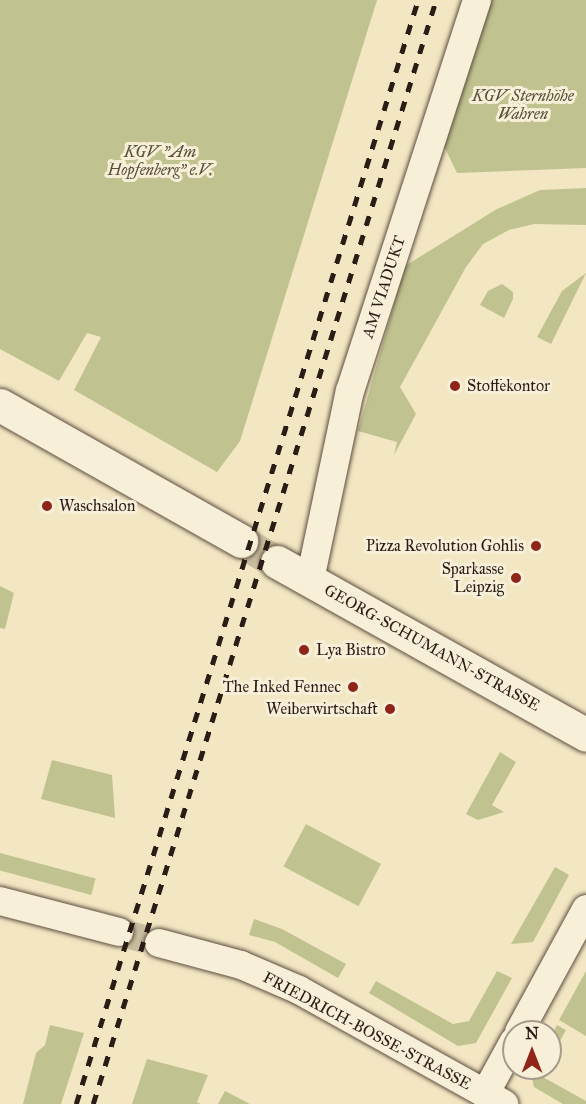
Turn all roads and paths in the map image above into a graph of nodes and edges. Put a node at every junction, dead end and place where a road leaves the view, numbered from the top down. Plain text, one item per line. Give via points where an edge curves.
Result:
1 (477, 0) edge
2 (0, 405) edge
3 (241, 541) tunnel mouth
4 (277, 562) tunnel mouth
5 (310, 580) junction
6 (586, 735) edge
7 (0, 901) edge
8 (586, 909) edge
9 (119, 932) tunnel mouth
10 (159, 943) tunnel mouth
11 (526, 1020) edge
12 (502, 1076) edge
13 (494, 1099) edge

1 - 5 street, AM VIADUKT via 350,391
2 - 3 main road
4 - 5 main road, GEORG-SCHUMANN-STRASSE
5 - 6 main road, GEORG-SCHUMANN-STRASSE
7 - 9 street
8 - 11 street
10 - 13 street, FRIEDRICH-BOSSE-STRASSE via 241,965 299,990
12 - 13 street

